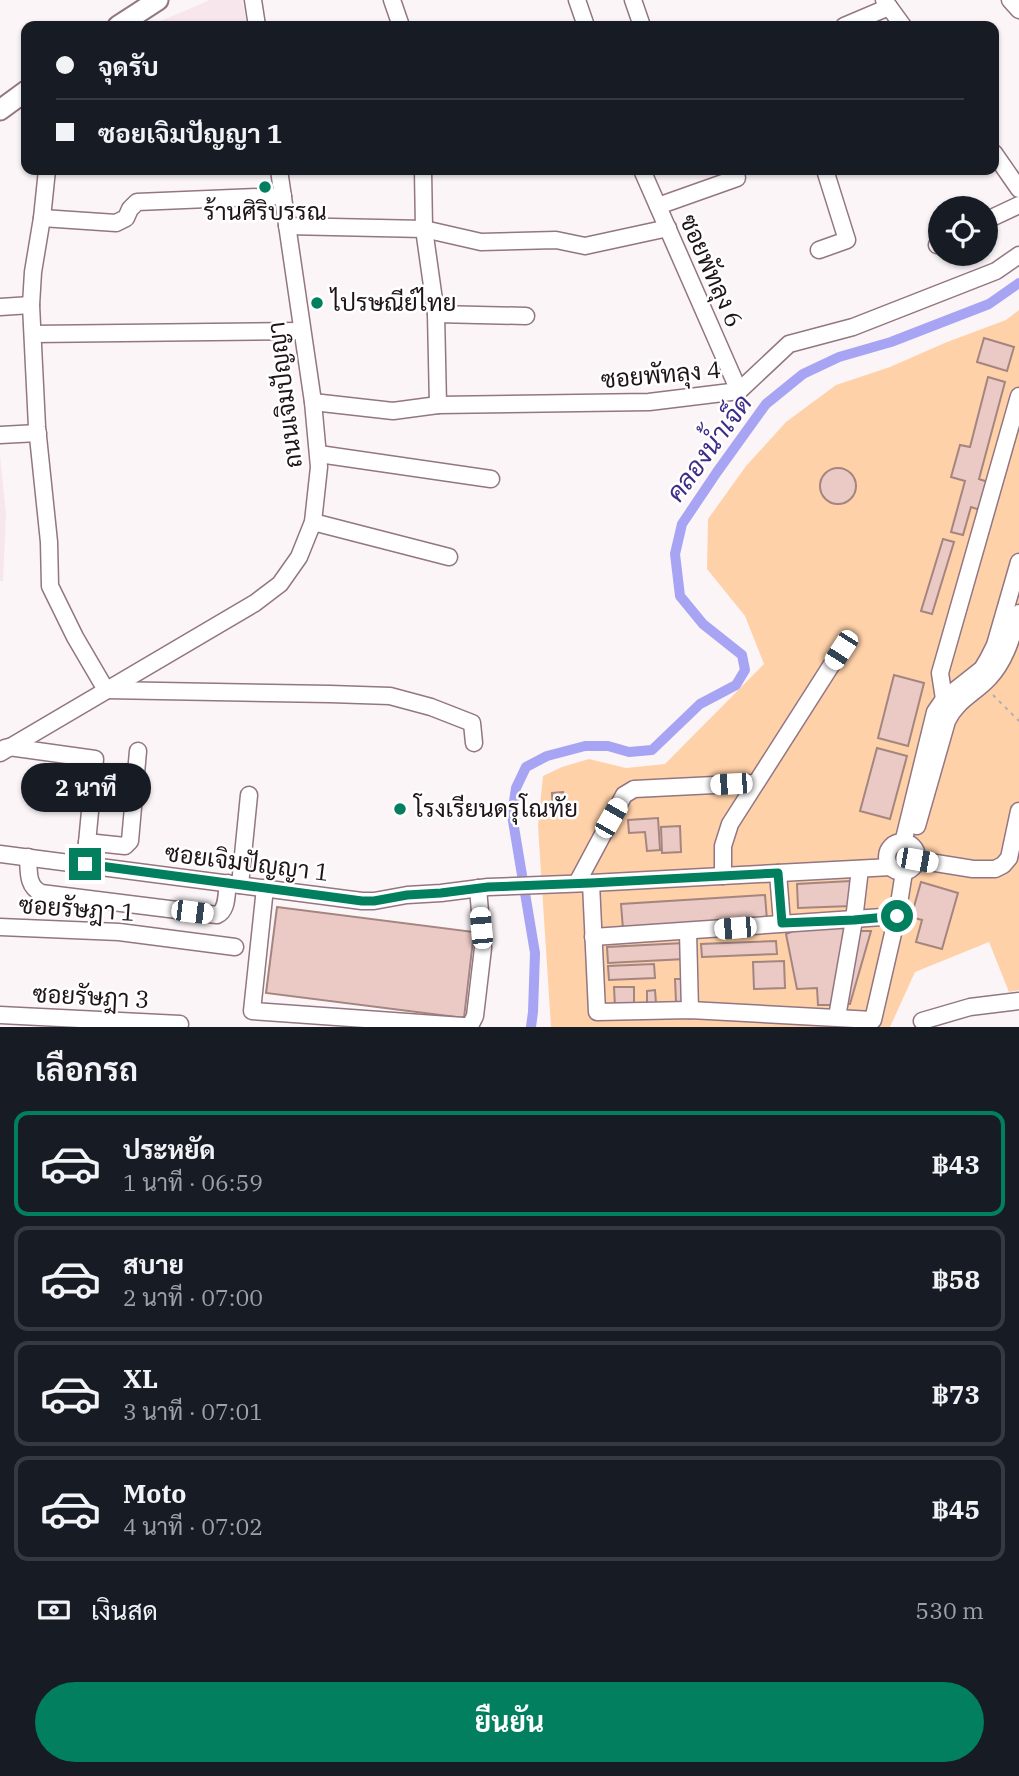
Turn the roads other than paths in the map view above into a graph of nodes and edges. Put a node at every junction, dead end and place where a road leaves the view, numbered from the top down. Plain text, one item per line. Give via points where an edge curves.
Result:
1 (158, 0) edge
2 (253, 0) edge
3 (392, 0) edge
4 (576, 0) edge
5 (633, 0) edge
6 (1010, 0) edge
7 (886, 3) edge
8 (1019, 10) edge
9 (126, 21) edge
10 (256, 21) edge
11 (399, 21) edge
12 (584, 21) edge
13 (640, 21) edge
14 (853, 21) edge
15 (899, 21) edge
16 (21, 95) edge
17 (0, 110) edge
18 (999, 160) edge
19 (46, 175) edge
20 (280, 175) edge
21 (423, 175) edge
22 (644, 175) edge
23 (826, 175) edge
24 (737, 178) dead end
25 (1019, 189) edge
26 (283, 196) junction
27 (1019, 205) edge
28 (658, 206) junction
29 (998, 215) edge
30 (42, 218) junction
31 (287, 226) junction
32 (668, 228) junction
33 (424, 229) junction
34 (820, 250) dead end
35 (1019, 255) edge
36 (31, 304) junction
37 (0, 307) edge
38 (436, 314) junction
39 (526, 316) dead end
40 (301, 331) junction
41 (33, 334) junction
42 (738, 391) junction
43 (1019, 396) edge
44 (313, 402) junction
45 (438, 405) junction
46 (38, 433) junction
47 (0, 435) edge
48 (319, 454) junction
49 (491, 478) dead end
50 (313, 522) junction
51 (449, 558) dead end
52 (1018, 573) edge
53 (1019, 613) edge
54 (841, 650) dead end
55 (978, 680) junction
56 (106, 690) junction
57 (944, 699) junction
58 (474, 743) dead end
59 (3, 750) edge
60 (138, 751) dead end
61 (755, 783) junction
62 (249, 795) dead end
63 (1019, 811) edge
64 (87, 842) junction
65 (910, 849) junction
66 (0, 854) edge
67 (28, 857) junction
68 (85, 864) junction
69 (860, 869) junction
70 (898, 870) junction
71 (778, 873) junction
72 (723, 876) junction
73 (584, 883) junction
74 (234, 884) junction
75 (265, 888) junction
76 (483, 888) junction
77 (897, 916) junction
78 (854, 920) junction
79 (782, 923) junction
80 (0, 927) edge
81 (688, 932) junction
82 (593, 937) junction
83 (235, 947) dead end
84 (1019, 1001) edge
85 (690, 1010) junction
86 (0, 1015) edge
87 (837, 1017) junction
88 (922, 1021) dead end
89 (180, 1024) dead end

1 - 9 main road
2 - 10 street
3 - 11 street
4 - 12 street
5 - 13 street
6 - 8 street
7 - 14 street
7 - 15 street
16 - 17 main road
18 - 25 street
19 - 30 street
20 - 26 street, ถนนเจิมปัญญา
21 - 33 street
22 - 28 street, ซอยพัทลุง 6
23 - 34 street via 846,240
24 - 28 street
26 - 30 street via 137,202 126,218 116,223
26 - 31 street, ถนนเจิมปัญญา
27 - 29 street
28 - 32 street, ซอยพัทลุง 6
30 - 36 street
31 - 33 street
31 - 40 street, ถนนเจิมปัญญา
32 - 33 street via 585,247 556,240 481,242
32 - 42 street, ซอยพัทลุง 6
33 - 38 street
35 - 42 street, ซอยพัทลุง 4 via 970,282 853,327 789,344
36 - 37 street
36 - 41 street
38 - 39 street
38 - 45 street
40 - 41 street
40 - 44 street, ถนนเจิมปัญญา
41 - 46 street
42 - 45 street, ซอยพัทลุง 4 via 649,402
43 - 57 street via 940,673
44 - 45 street, ซอยพัทลุง 4 via 393,411
44 - 48 street, ถนนเจิมปัญญา
46 - 47 street
46 - 56 street via 50,586
48 - 49 street
48 - 50 street, ถนนเจิมปัญญา
50 - 51 street
50 - 56 street, ถนนเจิมปัญญา via 299,557 280,584
52 - 55 street via 995,645
53 - 55 street via 993,674
54 - 61 street
55 - 57 street
55 - 65 street via 947,721
56 - 58 street via 390,696 472,723
56 - 59 street, ถนนเจิมปัญญา
57 - 65 street via 935,712
59 - 64 street via 95,759
60 - 64 street via 130,841 125,846
61 - 72 street via 730,824 723,846
61 - 73 street via 634,789 624,795
62 - 74 street
63 - 65 street via 1009,858 995,869 973,869
64 - 68 street
65 - 70 street via 913,868
65 - 70 street via 898,843 890,849 887,858
66 - 67 street, ซอยเจิมปัญญา 1
67 - 68 street, ซอยเจิมปัญญา 1
67 - 74 street via 31,885 41,892 217,915
68 - 74 street, ซอยเจิมปัญญา 1
69 - 70 street, ซอยเจิมปัญญา 1
69 - 71 street, ซอยเจิมปัญญา 1
69 - 78 street
70 - 77 street
71 - 72 street, ซอยเจิมปัญญา 1
71 - 79 street
72 - 73 street, ซอยเจิมปัญญา 1
73 - 76 street, ซอยเจิมปัญญา 1
73 - 82 street
74 - 75 street, ซอยเจิมปัญญา 1
75 - 76 street, ซอยเจิมปัญญา 1 via 374,901
75 - 76 street via 252,1011 463,1026 471,1024 475,1016 483,948
77 - 78 street
77 - 87 street via 873,1020
78 - 79 street
78 - 87 street
79 - 81 street
80 - 83 street, ซอยรัษฎา 1 via 119,932
81 - 82 street
81 - 85 street
82 - 85 street via 597,1012
84 - 88 street via 970,1007
85 - 87 street
86 - 89 street, ซอยรัษฎา 3

